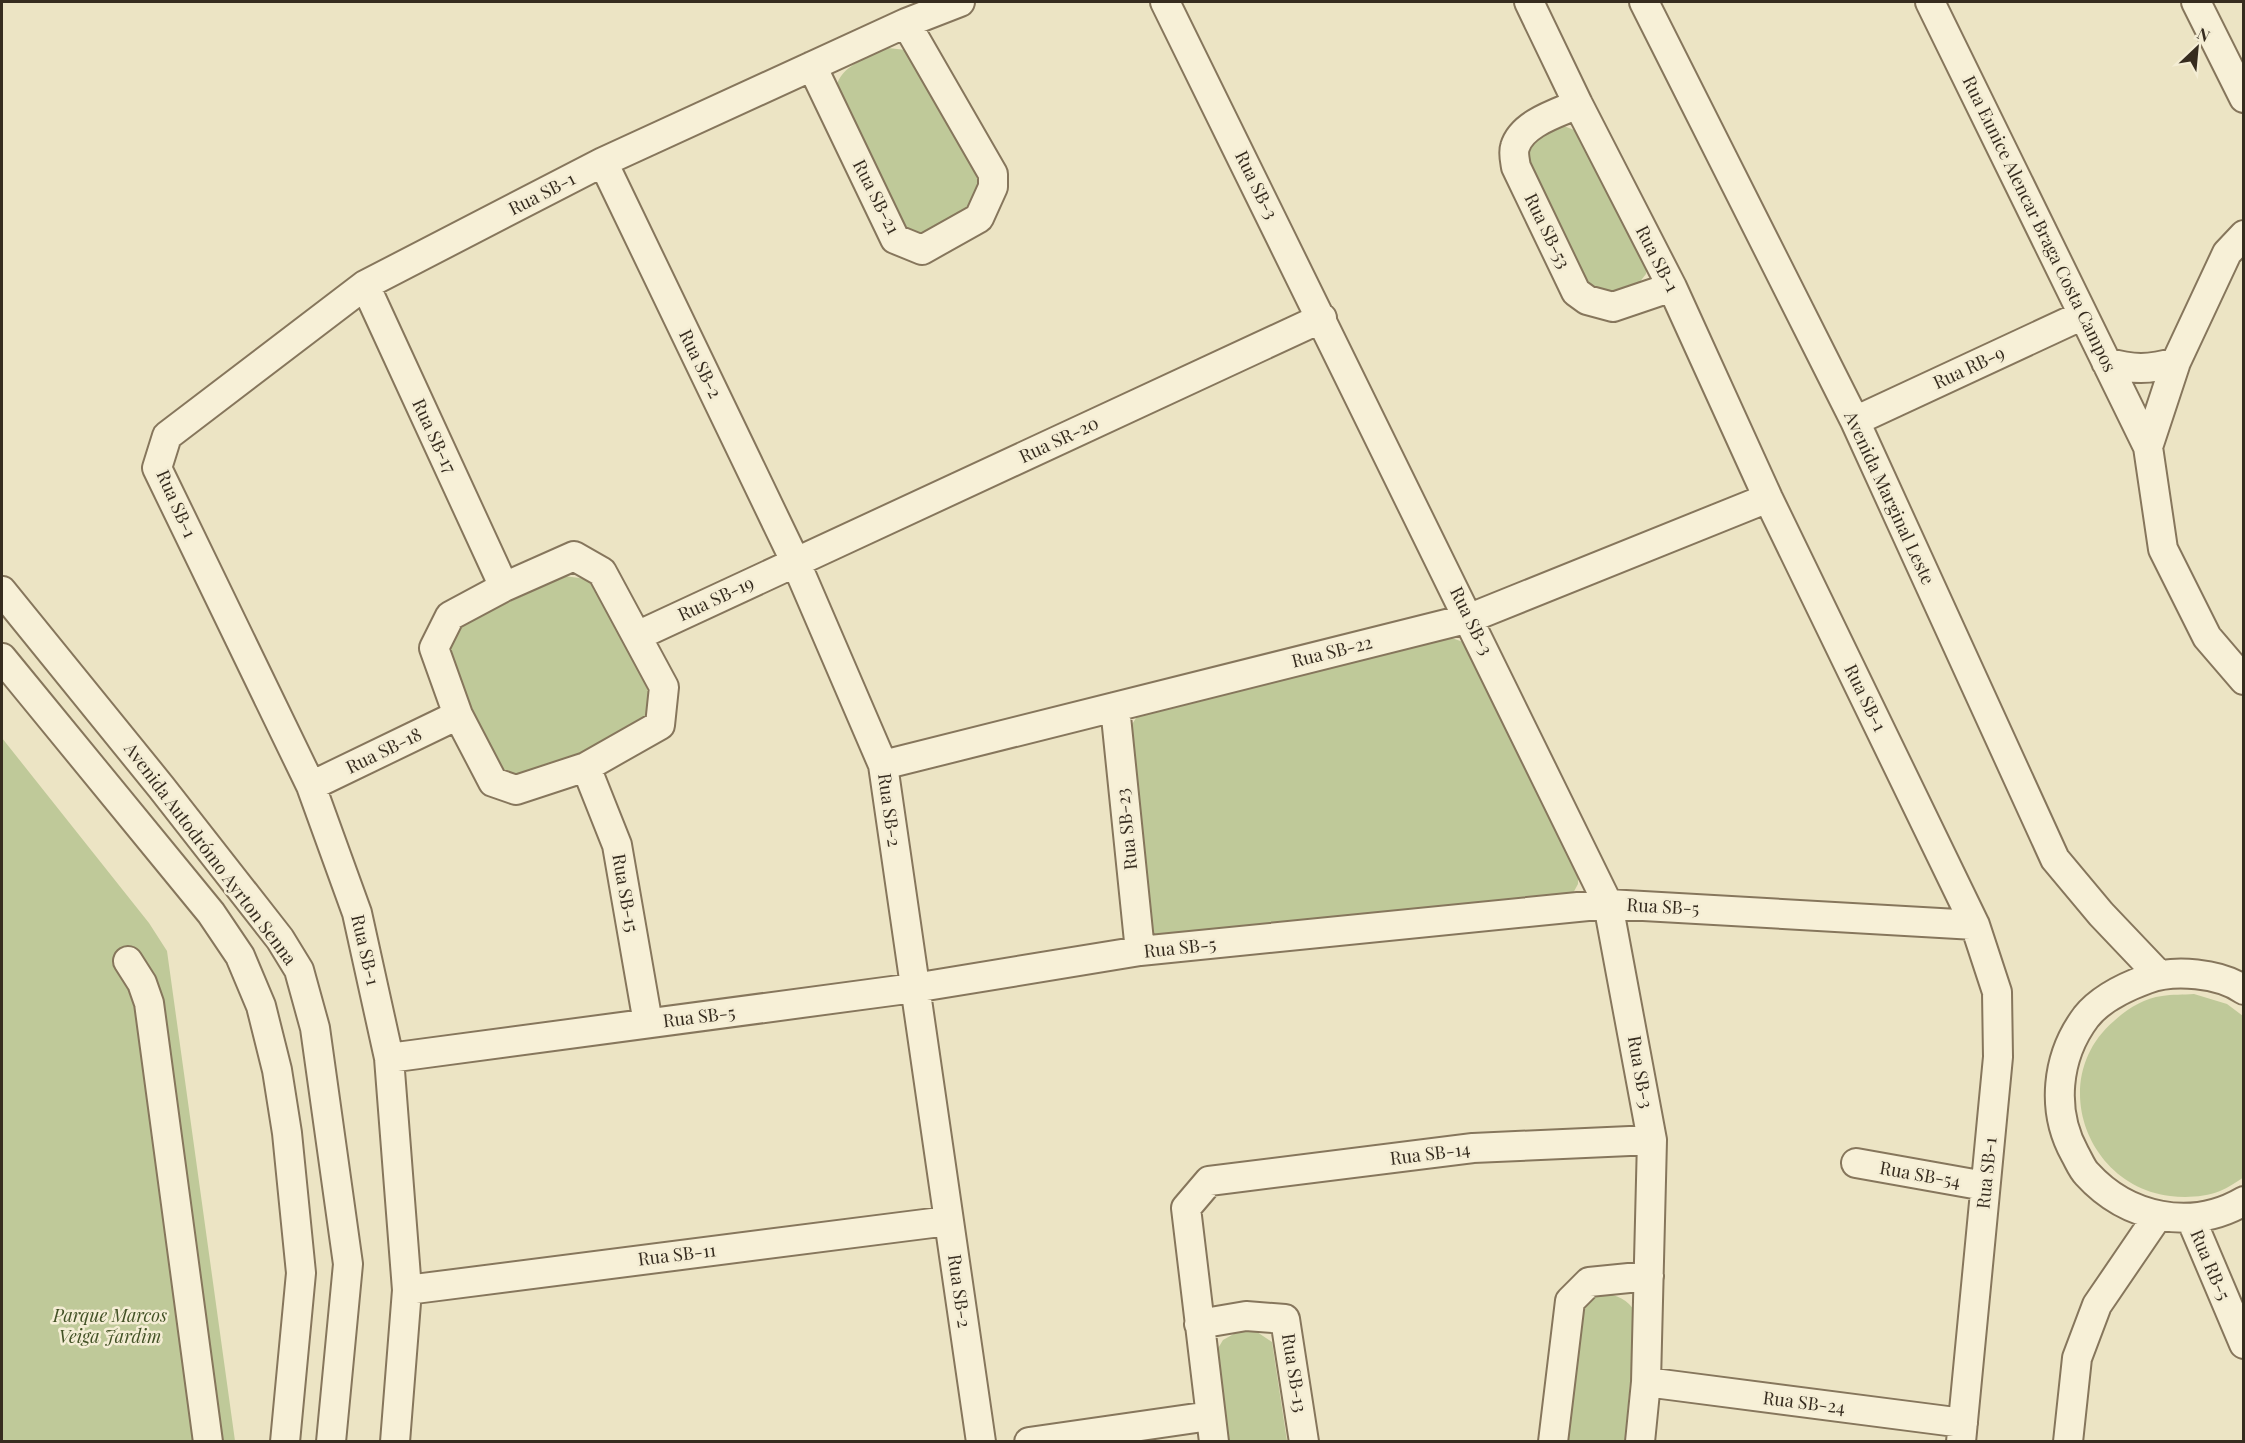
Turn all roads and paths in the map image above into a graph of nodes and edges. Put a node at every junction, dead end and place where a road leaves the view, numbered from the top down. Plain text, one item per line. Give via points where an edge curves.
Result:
1 (960, 2) edge
2 (1165, 2) edge
3 (1529, 2) edge
4 (1644, 2) edge
5 (1930, 2) edge
6 (2196, 2) edge
7 (906, 23) junction
8 (812, 66) junction
9 (2244, 98) edge
10 (1578, 104) junction
11 (603, 162) junction
12 (2244, 235) edge
13 (365, 285) junction
14 (1672, 287) junction
15 (2083, 315) junction
16 (1322, 318) junction
17 (2106, 362) junction
18 (2176, 362) junction
19 (1855, 421) junction
20 (2148, 447) junction
21 (1768, 498) junction
22 (796, 563) junction
23 (504, 586) junction
24 (2, 591) edge
25 (1470, 618) junction
26 (637, 636) junction
27 (2, 658) edge
28 (2244, 680) edge
29 (1115, 707) junction
30 (458, 715) junction
31 (883, 765) junction
32 (586, 767) junction
33 (311, 786) junction
34 (1608, 904) junction
35 (1975, 925) junction
36 (1140, 951) junction
37 (128, 961) dead end
38 (2159, 975) junction
39 (914, 988) junction
40 (2244, 990) edge
41 (648, 1023) junction
42 (389, 1058) junction
43 (1652, 1140) junction
44 (1856, 1163) dead end
45 (1985, 1186) junction
46 (2244, 1202) edge
47 (2157, 1216) junction
48 (2191, 1219) junction
49 (948, 1221) junction
50 (1649, 1276) junction
51 (407, 1290) junction
52 (1199, 1324) junction
53 (2244, 1344) edge
54 (1646, 1382) junction
55 (1212, 1429) edge
56 (1962, 1432) edge
57 (208, 1442) edge
58 (285, 1442) edge
59 (331, 1442) edge
60 (395, 1442) edge
61 (981, 1442) edge
62 (1029, 1442) edge
63 (1304, 1442) edge
64 (1553, 1442) edge
65 (1640, 1442) edge
66 (2068, 1442) edge

1 - 7 street, Rua SB-1
2 - 16 street, Rua SB-3
3 - 10 street, Rua SB-1
4 - 19 street, Avenida Marginal Leste
5 - 15 street, Rua Eunice Alencar Braga Costa Campos
6 - 9 street
7 - 8 street, Rua SB-1
7 - 8 street, Rua SB-21 via 993,174 993,188 979,218 922,250 895,239
8 - 11 street, Rua SB-1
10 - 14 street, Rua SB-1
10 - 14 street, Rua SB-53 via 1534,125 1514,148 1516,167 1576,292 1613,307
11 - 13 street, Rua SB-1
11 - 22 street, Rua SB-2
12 - 18 street via 2227,253
13 - 23 street, Rua SB-17
13 - 33 street, Rua SB-1 via 167,436 157,468
14 - 21 street, Rua SB-1
15 - 17 street, Rua Eunice Alencar Braga Costa Campos
15 - 19 street, Rua RB-9
16 - 22 street, Rua SR-20
16 - 25 street, Rua SB-3
17 - 18 street via 2128,369 2154,369
17 - 20 street, Rua Eunice Alencar Braga Costa Campos
18 - 20 street
19 - 38 street, Avenida Marginal Leste via 2055,859 2101,915
20 - 28 street via 2163,549 2207,637
21 - 25 street, Rua SB-22
21 - 35 street, Rua SB-1
22 - 26 street, Rua SB-19
22 - 31 street, Rua SB-2
23 - 26 street via 574,556 602,572
23 - 30 street via 450,616 434,648
24 - 59 street, Avenida Autodrómo Ayrton Senna via 168,796 299,970 315,1028 348,1264
25 - 29 street, Rua SB-22
25 - 34 street, Rua SB-3
26 - 32 street via 664,687 660,725
27 - 58 street, Avenida Autodrómo Ayrton Senna via 210,913 240,956 261,1006 285,1123 301,1273
29 - 31 street, Rua SB-22
29 - 36 street, Rua SB-23
30 - 32 street via 493,782 516,790
30 - 33 street, Rua SB-18
31 - 39 street, Rua SB-2
32 - 41 street, Rua SB-15 via 617,844
33 - 42 street, Rua SB-1 via 357,913
34 - 35 street, Rua SB-5
34 - 36 street, Rua SB-5
34 - 43 street, Rua SB-3
35 - 45 street, Rua SB-1 via 1997,992 1998,1057
36 - 39 street, Rua SB-5
37 - 57 street via 149,1003
38 - 40 street via 2199,974
38 - 47 street via 2119,989 2087,1016 2066,1053 2058,1094 2065,1136 2085,1173 2118,1201
39 - 41 street, Rua SB-5
39 - 49 street, Rua SB-2
41 - 42 street, Rua SB-5
42 - 51 street, Rua SB-1
43 - 50 street, Rua SB-3
43 - 52 street, Rua SB-14 via 1473,1148 1209,1181 1186,1208
44 - 45 street, Rua SB-54
45 - 56 street, Rua SB-1
46 - 48 street
47 - 48 street
47 - 66 street via 2097,1305 2077,1358
48 - 53 street, Rua RB-5
49 - 51 street, Rua SB-11
49 - 61 street, Rua SB-2
50 - 54 street, Rua SB-3
50 - 64 street via 1589,1282 1570,1301
51 - 60 street, Rua SB-1
52 - 55 street
52 - 63 street, Rua SB-13 via 1246,1316 1285,1319
54 - 56 street, Rua SB-24
54 - 65 street, Rua SB-3
55 - 62 street

